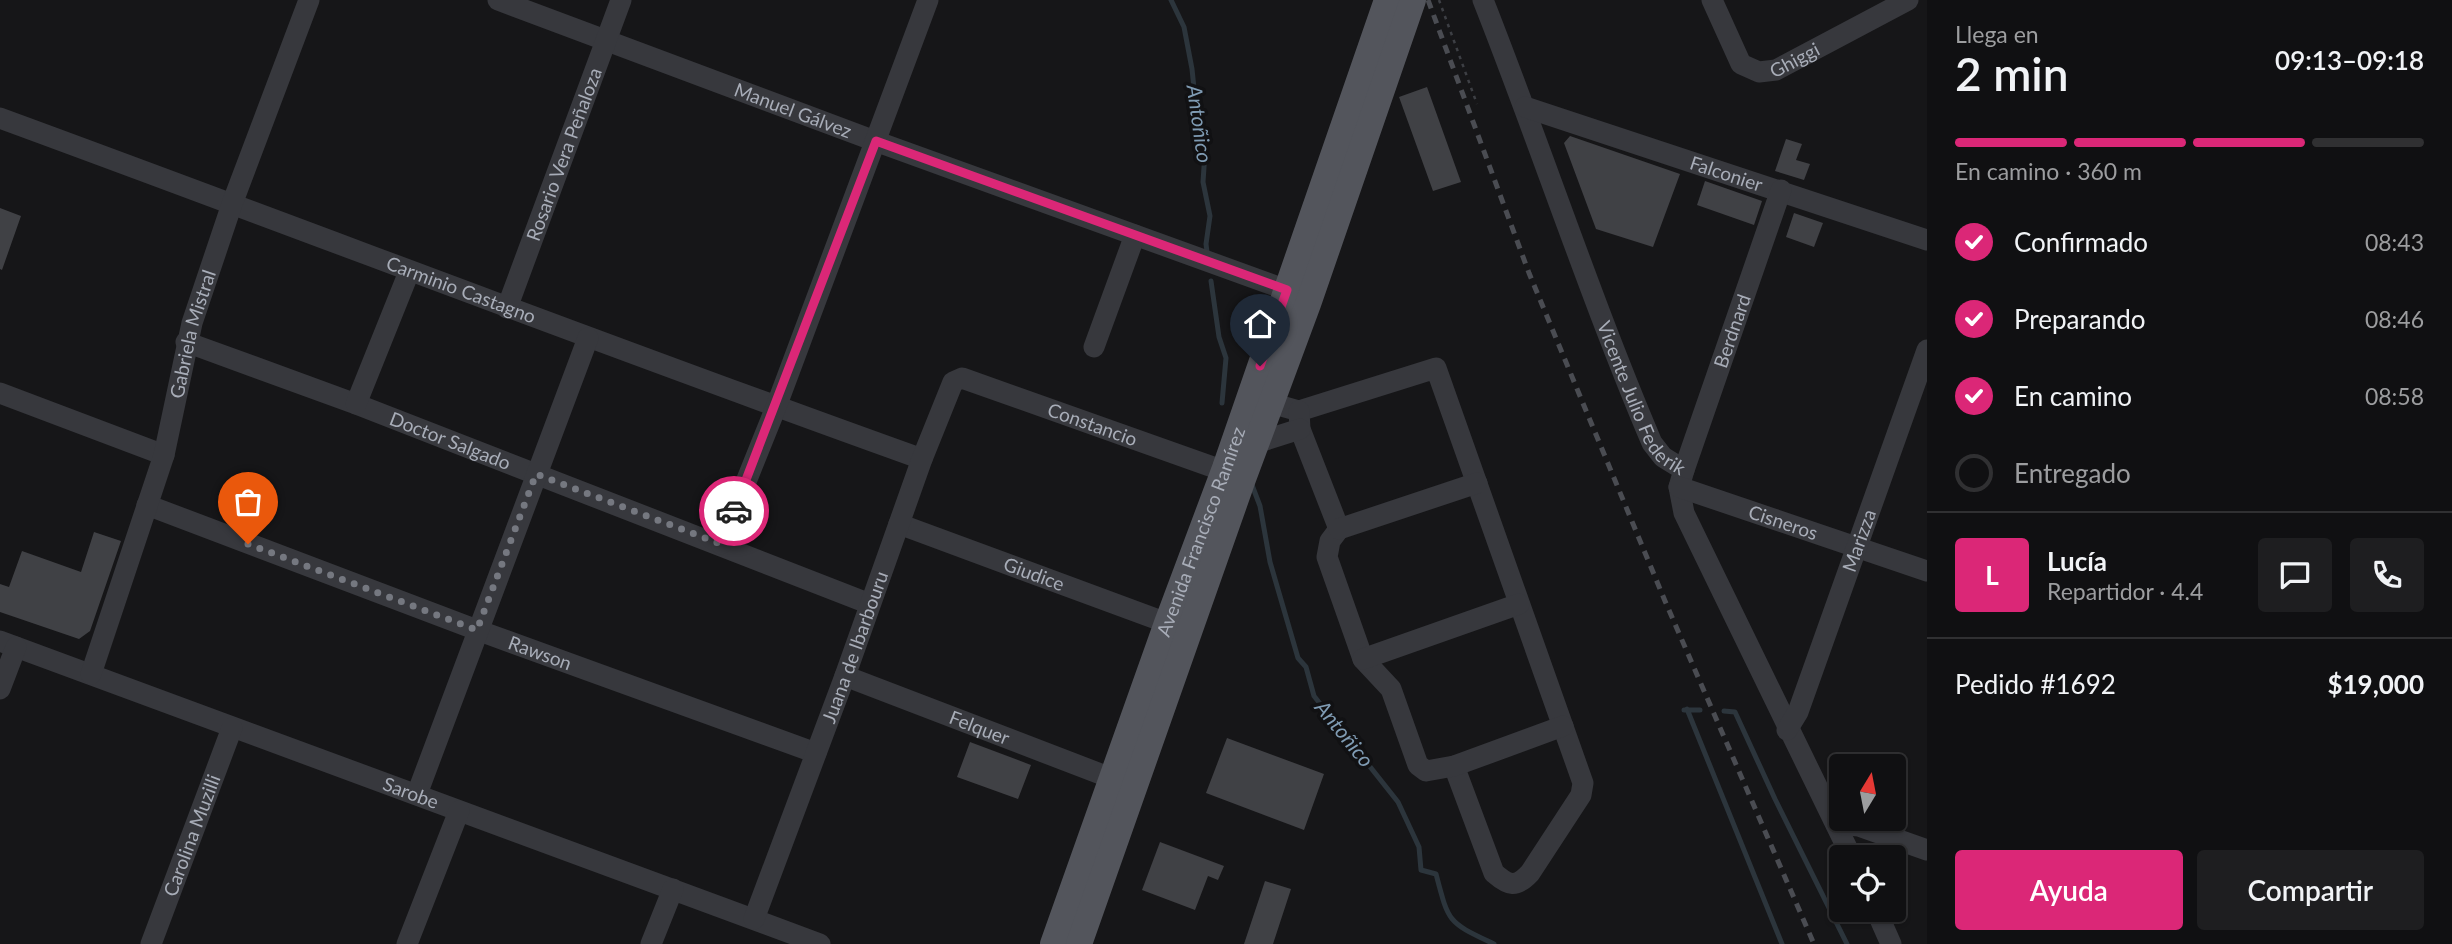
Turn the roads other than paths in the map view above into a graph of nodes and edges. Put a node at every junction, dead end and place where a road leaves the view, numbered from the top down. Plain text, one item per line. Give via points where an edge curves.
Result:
1 (309, 0) edge
2 (498, 0) edge
3 (621, 0) edge
4 (928, 0) edge
5 (1388, 0) edge
6 (1413, 0) edge
7 (1483, 0) edge
8 (1712, 0) edge
9 (1908, 0) edge
10 (606, 42) junction
11 (1525, 107) junction
12 (0, 118) edge
13 (876, 141) junction
14 (1781, 190) junction
15 (232, 204) junction
16 (1135, 235) junction
17 (1927, 240) edge
18 (409, 272) junction
19 (1287, 290) junction
20 (507, 308) junction
21 (588, 338) junction
22 (186, 342) junction
23 (1094, 347) dead end
24 (1927, 350) edge
25 (962, 378) joint
26 (0, 393) edge
27 (1271, 402) junction
28 (356, 404) junction
29 (776, 407) junction
30 (1300, 420) junction
31 (1256, 443) junction
32 (164, 455) junction
33 (922, 459) junction
34 (1224, 471) junction
35 (536, 474) junction
36 (1681, 479) junction
37 (1477, 482) junction
38 (147, 505) junction
39 (900, 524) junction
40 (1339, 529) junction
41 (721, 544) junction
42 (1856, 547) junction
43 (1927, 571) edge
44 (870, 604) junction
45 (1519, 604) junction
46 (1167, 623) junction
47 (477, 630) junction
48 (8, 644) edge
49 (1363, 659) junction
50 (90, 674) junction
51 (845, 676) junction
52 (0, 689) edge
53 (1563, 726) junction
54 (232, 728) junction
55 (1787, 730) junction
56 (816, 754) junction
57 (1454, 766) junction
58 (1111, 778) junction
59 (417, 794) junction
60 (459, 810) junction
61 (1829, 811) edge
62 (1873, 831) edge
63 (1927, 850) edge
64 (673, 889) junction
65 (754, 919) junction
66 (1881, 922) edge
67 (151, 944) edge
68 (407, 944) edge
69 (651, 944) edge
70 (820, 944) edge
71 (1053, 944) edge
72 (1079, 944) edge
73 (1891, 944) edge

1 - 15 street, Gabriela Mistral
2 - 10 street, Manuel Gálvez
3 - 10 street, Rosario Vera Peñaloza
4 - 13 street
5 - 19 main road, Avenida Francisco Ramírez
6 - 27 main road, Avenida Francisco Ramírez
7 - 11 street, Vicente Julio Federik
8 - 9 street, Ghiggi via 1741,64 1759,72 1776,70
10 - 13 street, Manuel Gálvez
10 - 20 street, Rosario Vera Peñaloza
11 - 14 street, Falconier
11 - 36 street, Vicente Julio Federik via 1609,342 1652,443
12 - 15 street, Carminio Castagno
13 - 16 street, Manuel Gálvez
13 - 29 street
14 - 17 street, Falconier
14 - 36 street, Berdnard
15 - 18 street, Carminio Castagno
15 - 22 street, Gabriela Mistral
16 - 19 street, Manuel Gálvez
16 - 23 street
18 - 20 street, Carminio Castagno
18 - 28 street
19 - 34 main road, Avenida Francisco Ramírez
20 - 21 street, Carminio Castagno
21 - 29 street, Carminio Castagno
21 - 35 street
22 - 28 street, Doctor Salgado
22 - 32 street, Gabriela Mistral
24 - 42 street, Marizza
25 - 33 street, Juana de Ibarbouru via 953,382
25 - 34 street, Constancio
26 - 32 street
27 - 30 street
27 - 31 main road, Avenida Francisco Ramírez
28 - 35 street, Doctor Salgado
29 - 33 street, Carminio Castagno
29 - 41 street
30 - 31 street
30 - 37 street via 1436,368
30 - 40 street
31 - 72 main road, Avenida Francisco Ramírez
32 - 38 street, Gabriela Mistral
33 - 39 street, Juana de Ibarbouru
34 - 46 main road, Avenida Francisco Ramírez
35 - 41 street, Doctor Salgado
35 - 47 street
36 - 42 street, Cisneros
36 - 55 street, Vicente Julio Federik via 1684,513
37 - 40 street
37 - 45 street
38 - 47 street, Rawson
38 - 50 street, Gabriela Mistral
39 - 44 street, Juana de Ibarbouru
39 - 46 street, Giudice
40 - 49 street via 1330,541 1327,557
41 - 44 street, Doctor Salgado
42 - 43 street, Cisneros
42 - 55 street, Marizza via 1798,712
44 - 51 street, Juana de Ibarbouru
45 - 49 street
45 - 53 street
46 - 58 main road, Avenida Francisco Ramírez
47 - 56 street, Rawson
47 - 59 street
48 - 50 street, Sarobe
48 - 52 street
49 - 57 street via 1391,689 1418,765 1426,771
50 - 54 street, Sarobe
51 - 56 street, Juana de Ibarbouru
51 - 58 street, Felquer
53 - 57 street
53 - 57 street via 1583,789 1521,882 1502,881 1494,873
54 - 59 street, Sarobe
54 - 67 street, Carolina Muzilli
55 - 61 street, Vicente Julio Federik
56 - 65 street, Juana de Ibarbouru
58 - 71 main road, Avenida Francisco Ramírez
59 - 60 street, Sarobe
60 - 64 street, Sarobe
60 - 68 street
62 - 63 street
64 - 65 street, Sarobe
64 - 69 street
65 - 70 street, Sarobe
66 - 73 street

